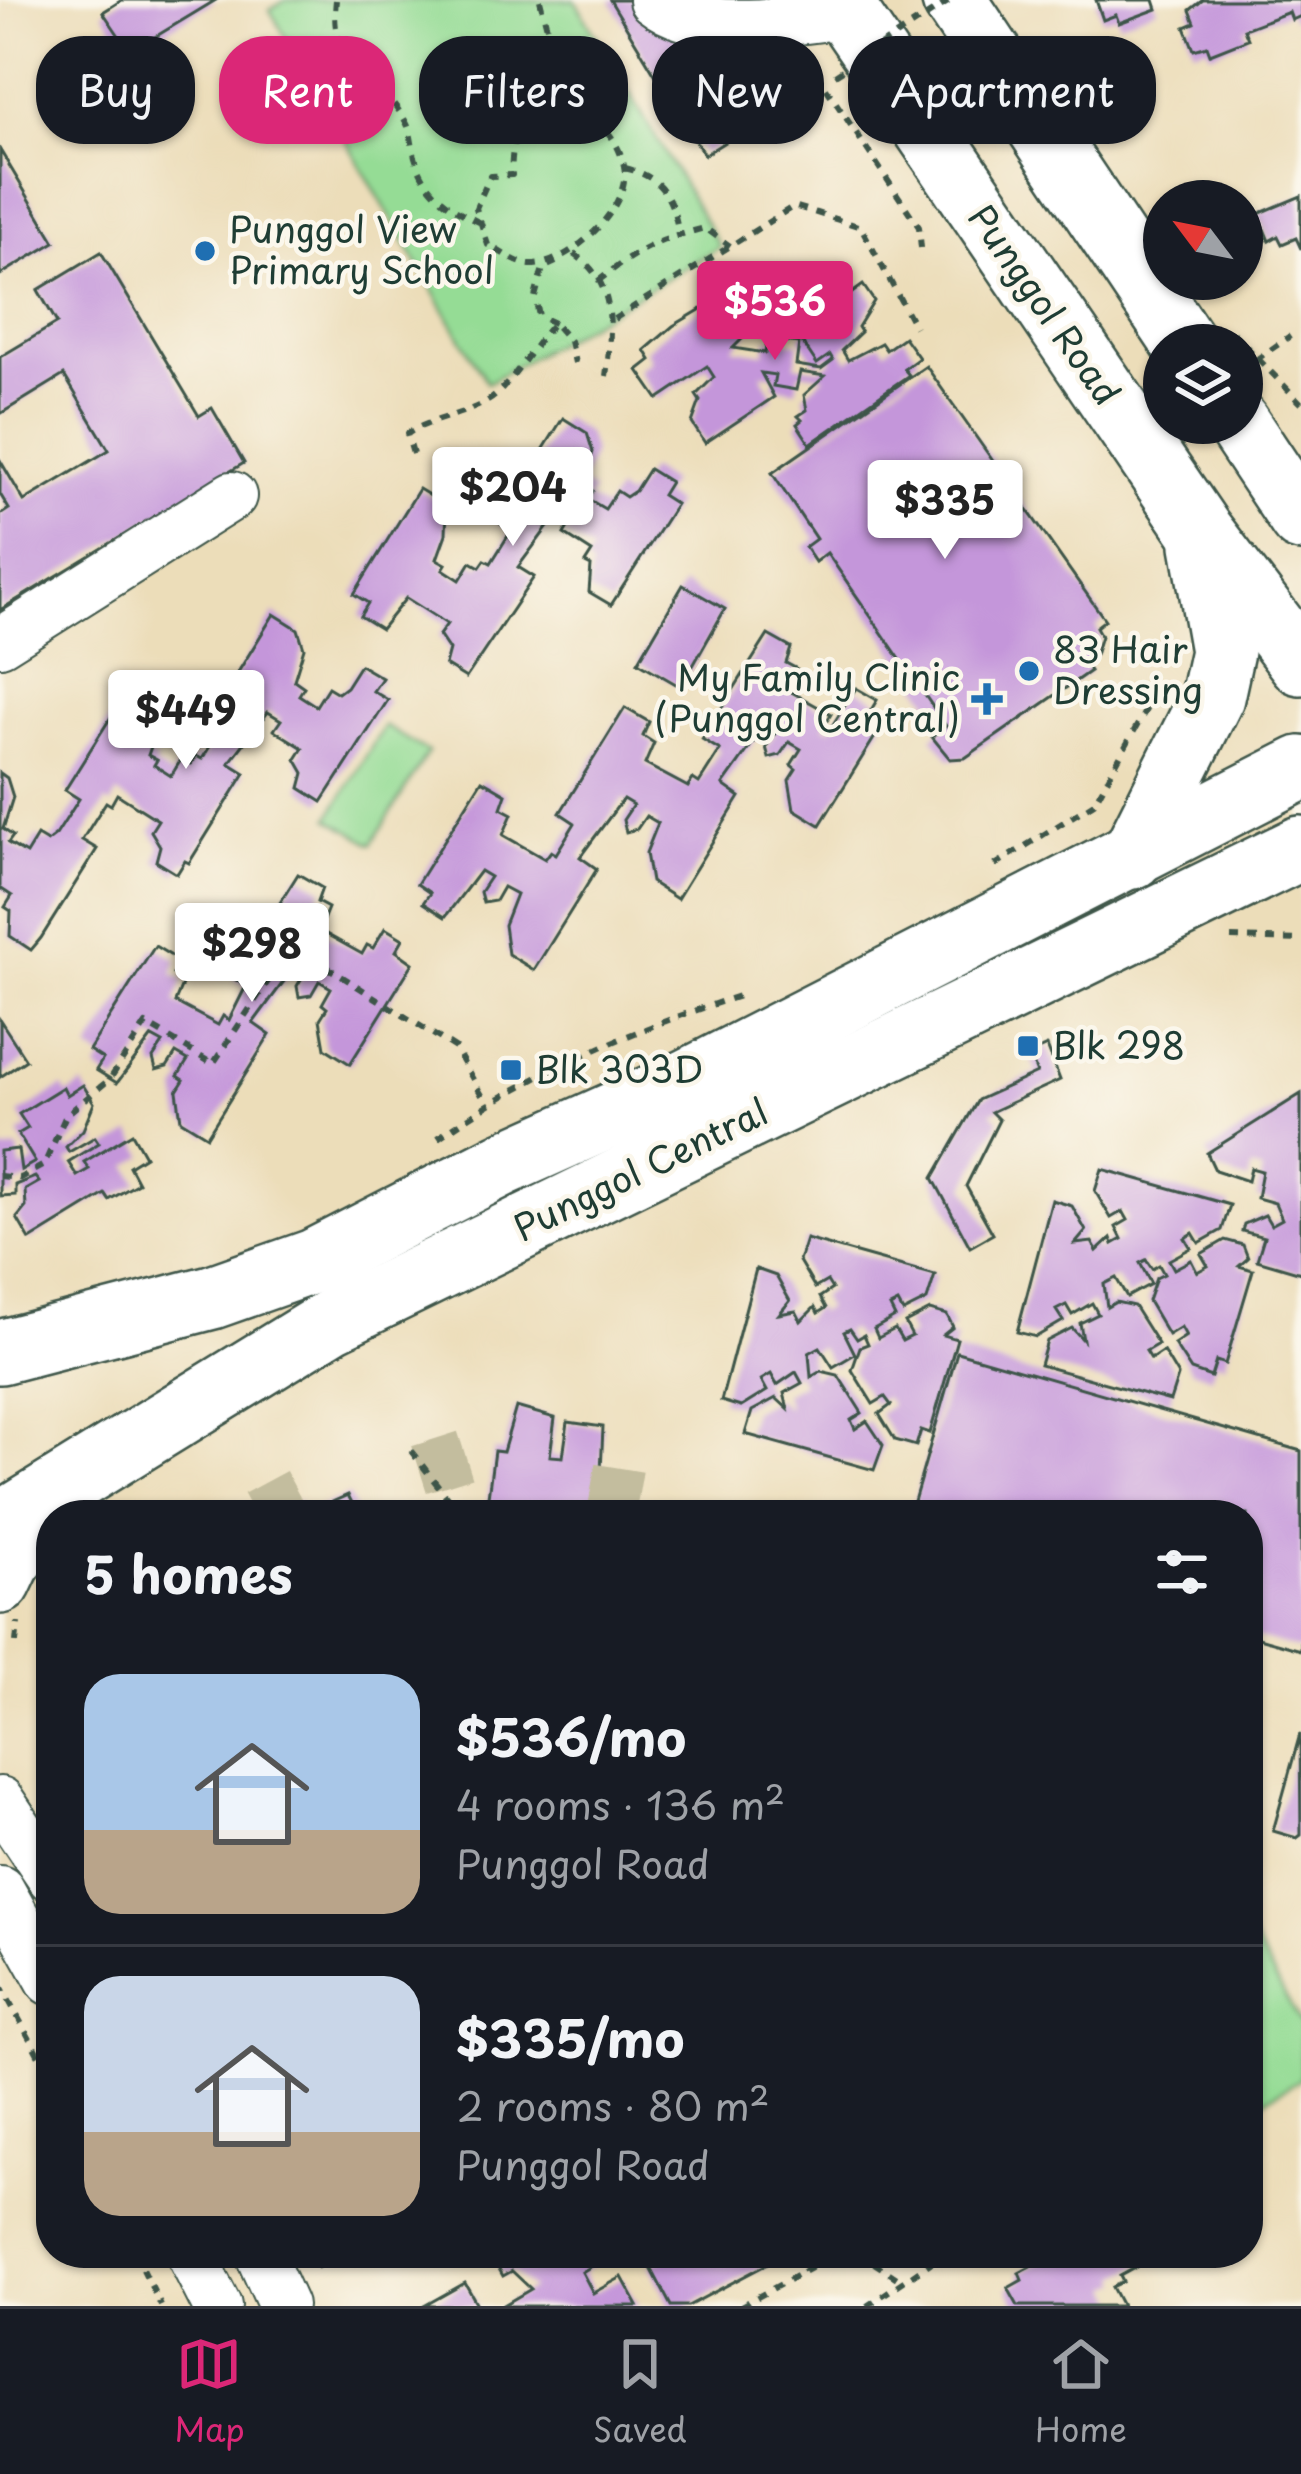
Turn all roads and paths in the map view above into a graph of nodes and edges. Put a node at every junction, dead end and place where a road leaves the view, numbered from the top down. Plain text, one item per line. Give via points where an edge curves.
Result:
1 (336, 0) edge
2 (540, 0) edge
3 (653, 0) edge
4 (953, 0) edge
5 (821, 12) edge
6 (549, 36) edge
7 (835, 75) dead end
8 (514, 144) edge
9 (613, 144) edge
10 (625, 168) junction
11 (896, 169) dead end
12 (886, 176) junction
13 (481, 224) junction
14 (679, 235) junction
15 (730, 246) junction
16 (921, 248) dead end
17 (568, 257) junction
18 (597, 281) junction
19 (614, 319) junction
20 (554, 322) junction
21 (1197, 324) edge
22 (916, 327) dead end
23 (1290, 336) dead end
24 (1263, 355) edge
25 (575, 363) dead end
26 (1263, 367) edge
27 (606, 376) dead end
28 (1301, 404) edge
29 (1251, 444) edge
30 (413, 454) dead end
31 (232, 496) dead end
32 (1301, 519) edge
33 (1199, 529) junction
34 (0, 642) edge
35 (1301, 662) edge
36 (1165, 677) dead end
37 (1301, 768) edge
38 (1094, 803) dead end
39 (1301, 848) edge
40 (1132, 857) junction
41 (1271, 875) edge
42 (1231, 938) dead end
43 (1301, 940) edge
44 (487, 1103) dead end
45 (0, 1176) edge
46 (212, 1297) junction
47 (296, 1340) junction
48 (0, 1352) edge
49 (412, 1451) dead end
50 (70, 1484) junction
51 (43, 1500) edge
52 (57, 1500) edge
53 (450, 1500) edge
54 (36, 1504) edge
55 (0, 1525) edge
56 (36, 1527) edge
57 (0, 1582) edge
58 (0, 1801) edge
59 (36, 1854) edge
60 (0, 1890) edge
61 (36, 1954) edge
62 (0, 1984) edge
63 (36, 2050) edge
64 (142, 2268) edge
65 (198, 2268) edge
66 (803, 2268) edge
67 (810, 2268) edge
68 (882, 2268) edge
69 (923, 2268) edge
70 (805, 2271) junction
71 (903, 2282) junction
72 (158, 2302) edge
73 (217, 2306) edge
74 (740, 2306) edge
75 (867, 2306) edge

1 - 13 path via 333,31 346,62 407,125 417,167 446,207
2 - 6 path
3 - 5 street via 686,19
4 - 7 path, bridge
4 - 21 main road
5 - 12 path
5 - 33 main road, Punggol Road
8 - 13 path via 512,175 490,176 476,208
9 - 10 path
10 - 14 path via 649,174 673,200
10 - 17 path via 617,200
11 - 12 path
12 - 16 path via 919,227
13 - 17 path via 488,245 527,266
14 - 15 path via 705,229
14 - 18 path via 645,244
15 - 19 path
15 - 22 path via 794,206 861,227
17 - 18 path via 576,253
17 - 20 path via 543,268 535,297 539,316
18 - 19 path
19 - 27 path
20 - 25 path
20 - 30 path via 485,403 406,434
23 - 24 path
26 - 28 path
29 - 32 main road
31 - 34 street
33 - 35 main road, Punggol Road
33 - 40 main road via 1222,652 1212,697
36 - 38 path
37 - 40 main road, Punggol Central
39 - 41 main road, Punggol Central
40 - 46 main road, Punggol Central via 314,1261
41 - 47 main road, Punggol Central
42 - 43 path
44 - 45 path via 455,1048 292,946 212,1064 146,1024 110,1078 66,1115 44,1165 20,1178
46 - 47 main road via 226,1331 247,1348
46 - 48 main road, Punggol Central
47 - 50 main road, Punggol Central
49 - 53 path
50 - 51 main road, Punggol Central
50 - 52 main road
54 - 55 main road, Punggol Central
56 - 57 main road
58 - 59 street
60 - 61 street
62 - 63 path
64 - 72 path
65 - 73 street
66 - 70 path
67 - 70 path
68 - 71 path
69 - 71 path
70 - 74 path
71 - 75 path

